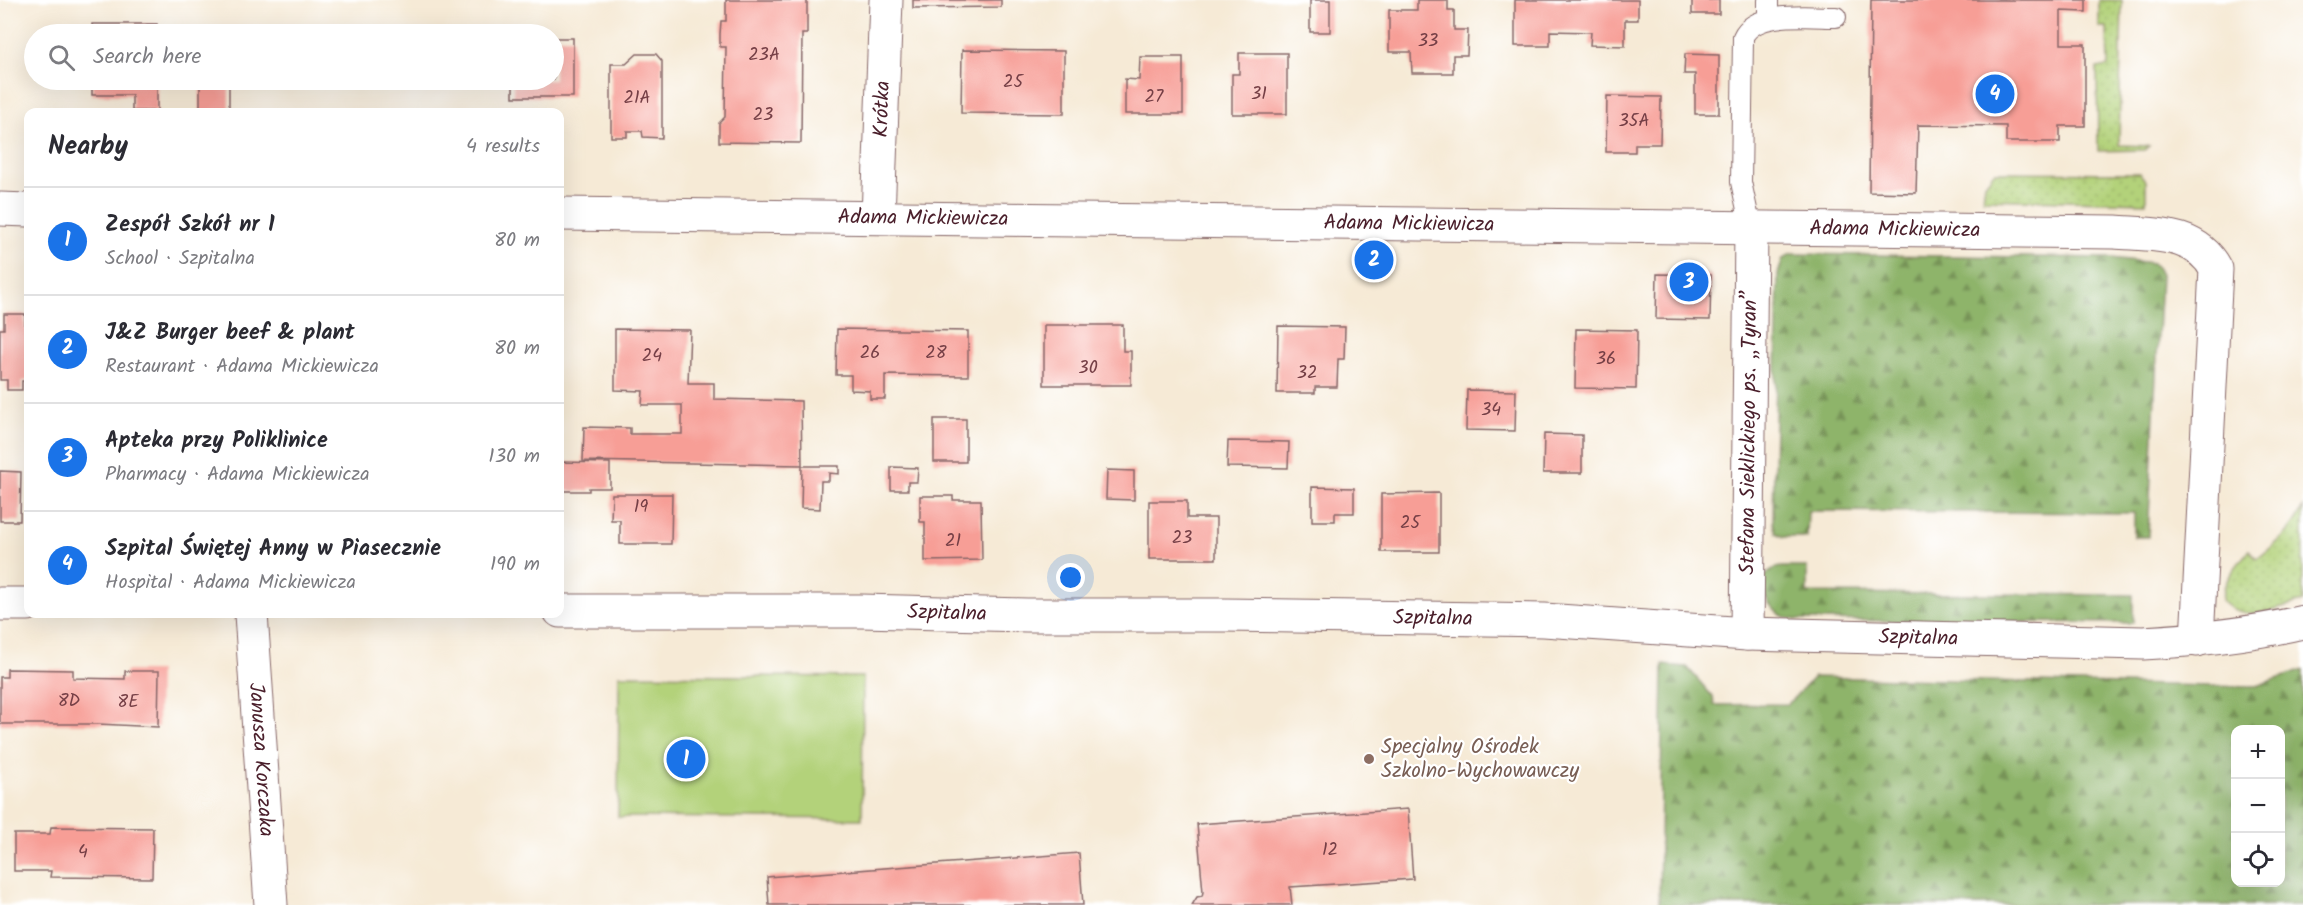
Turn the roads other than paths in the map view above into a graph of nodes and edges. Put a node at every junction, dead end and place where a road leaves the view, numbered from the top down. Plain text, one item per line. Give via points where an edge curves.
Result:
1 (886, 0) edge
2 (1768, 9) edge
3 (1836, 17) dead end
4 (0, 209) edge
5 (24, 210) edge
6 (564, 214) edge
7 (878, 217) junction
8 (1751, 228) junction
9 (0, 604) edge
10 (24, 604) edge
11 (564, 611) edge
12 (251, 618) edge
13 (2303, 622) edge
14 (1747, 634) junction
15 (2197, 640) junction
16 (271, 905) edge

1 - 7 street, Krótka
2 - 3 lane
2 - 8 lane via 1746,31 1742,43 1742,182
4 - 5 street
6 - 7 street, Adama Mickiewicza
7 - 8 street, Adama Mickiewicza
8 - 14 street, Stefana Sieklickiego ps. „Tyran”
8 - 15 street, Adama Mickiewicza via 2115,232 2181,240 2210,257 2216,284
9 - 10 street
11 - 14 street, Szpitalna via 1532,620
12 - 16 street, Janusza Korczaka
13 - 15 street, Szpitalna
14 - 15 street, Szpitalna via 2143,643

